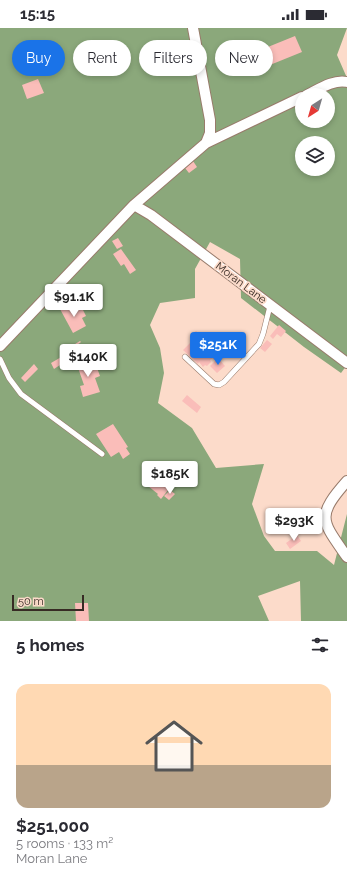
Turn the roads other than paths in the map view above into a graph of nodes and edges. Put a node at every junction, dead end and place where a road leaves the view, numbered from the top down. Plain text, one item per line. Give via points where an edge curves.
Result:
1 (193, 28) edge
2 (347, 82) edge
3 (322, 88) edge
4 (295, 100) edge
5 (206, 143) junction
6 (134, 205) junction
7 (270, 306) junction
8 (0, 346) edge
9 (185, 357) dead end
10 (0, 359) edge
11 (347, 363) edge
12 (102, 454) dead end
13 (347, 481) edge
14 (347, 557) edge

1 - 5 street via 210,120 210,132
2 - 3 street via 332,83
4 - 5 street
5 - 6 street
6 - 7 street, Moran Lane via 151,215
6 - 8 street
7 - 9 lane via 259,344 224,382 214,384
7 - 11 street, Moran Lane
10 - 12 lane via 9,378 21,394
13 - 14 street via 328,506 325,520 328,529

